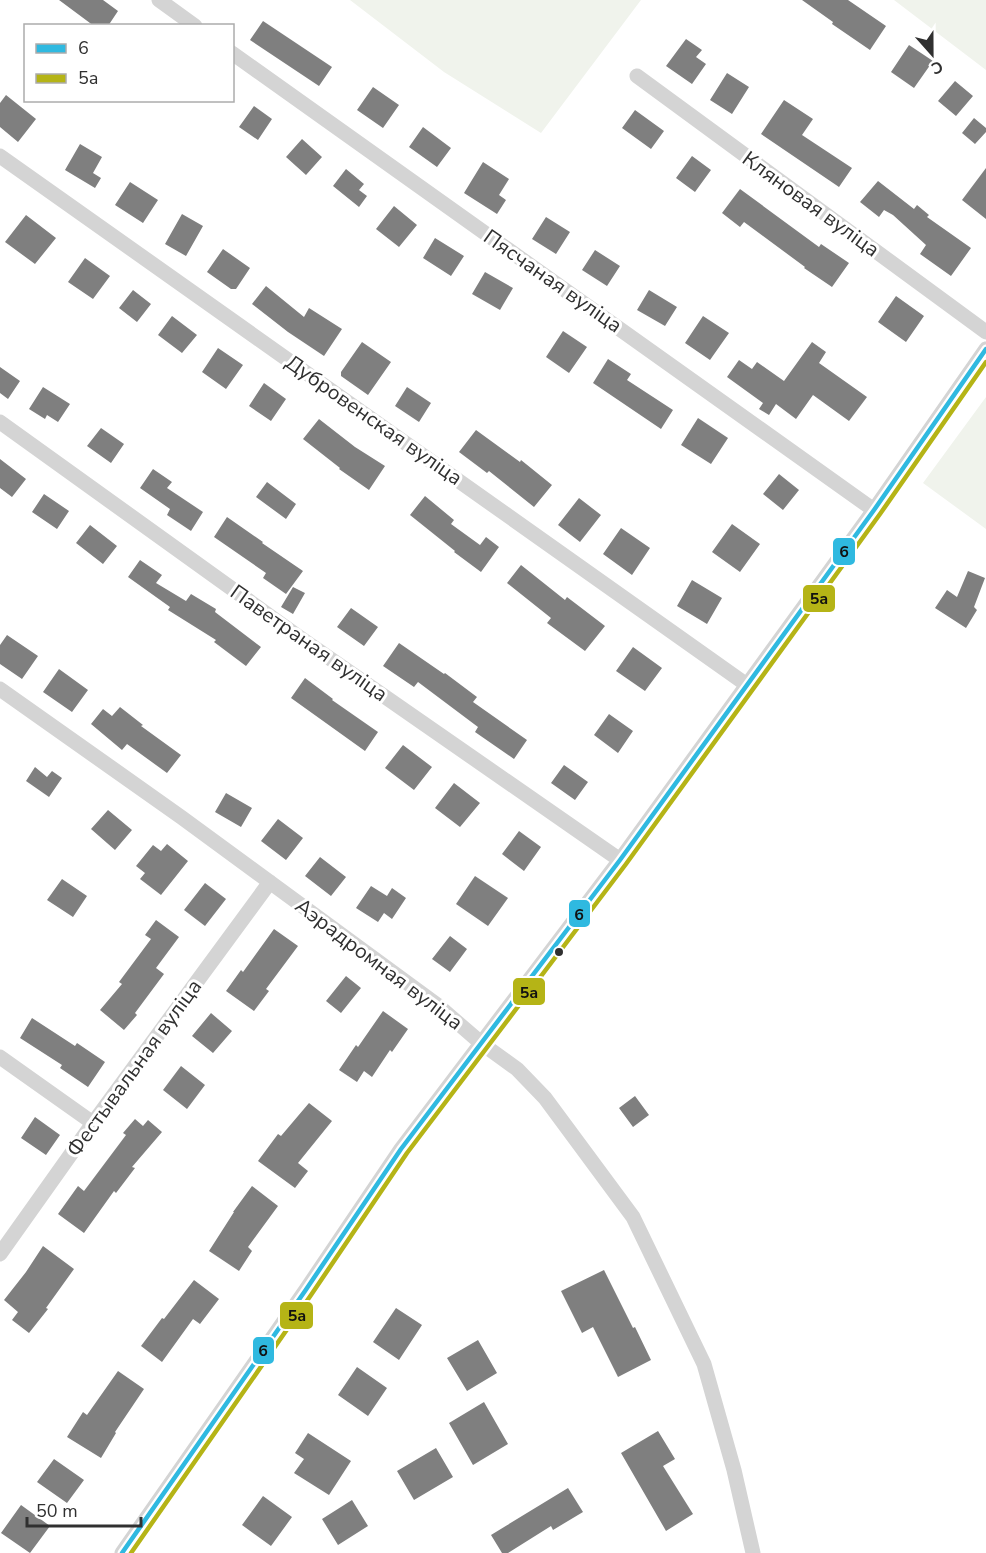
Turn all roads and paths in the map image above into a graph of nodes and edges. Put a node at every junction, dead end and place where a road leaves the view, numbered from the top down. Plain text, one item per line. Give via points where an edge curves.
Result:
1 (159, 0) edge
2 (192, 24) edge
3 (234, 53) edge
4 (637, 76) dead end
5 (0, 156) edge
6 (986, 332) edge
7 (986, 349) edge
8 (0, 422) edge
9 (874, 510) junction
10 (747, 685) junction
11 (0, 689) edge
12 (620, 860) junction
13 (270, 882) junction
14 (481, 1043) junction
15 (0, 1057) edge
16 (93, 1123) junction
17 (0, 1254) edge
18 (122, 1553) edge
19 (753, 1553) edge

1 - 2 street
3 - 9 street, Пясчаная вуліца
4 - 6 street, Кляновая вуліца
5 - 10 street, Дубровенская вуліца
7 - 9 street
8 - 12 street, Паветраная вуліца via 299,637
9 - 10 street
10 - 12 street
11 - 13 street, Аэрадромная вуліца
12 - 14 street
13 - 14 street, Аэрадромная вуліца via 436,1004
13 - 16 street, Фестывальная вуліца
14 - 18 street via 401,1149
14 - 19 street, Аэрадромная вуліца via 546,1098 633,1217 704,1364
15 - 16 street
16 - 17 street, Фестывальная вуліца

